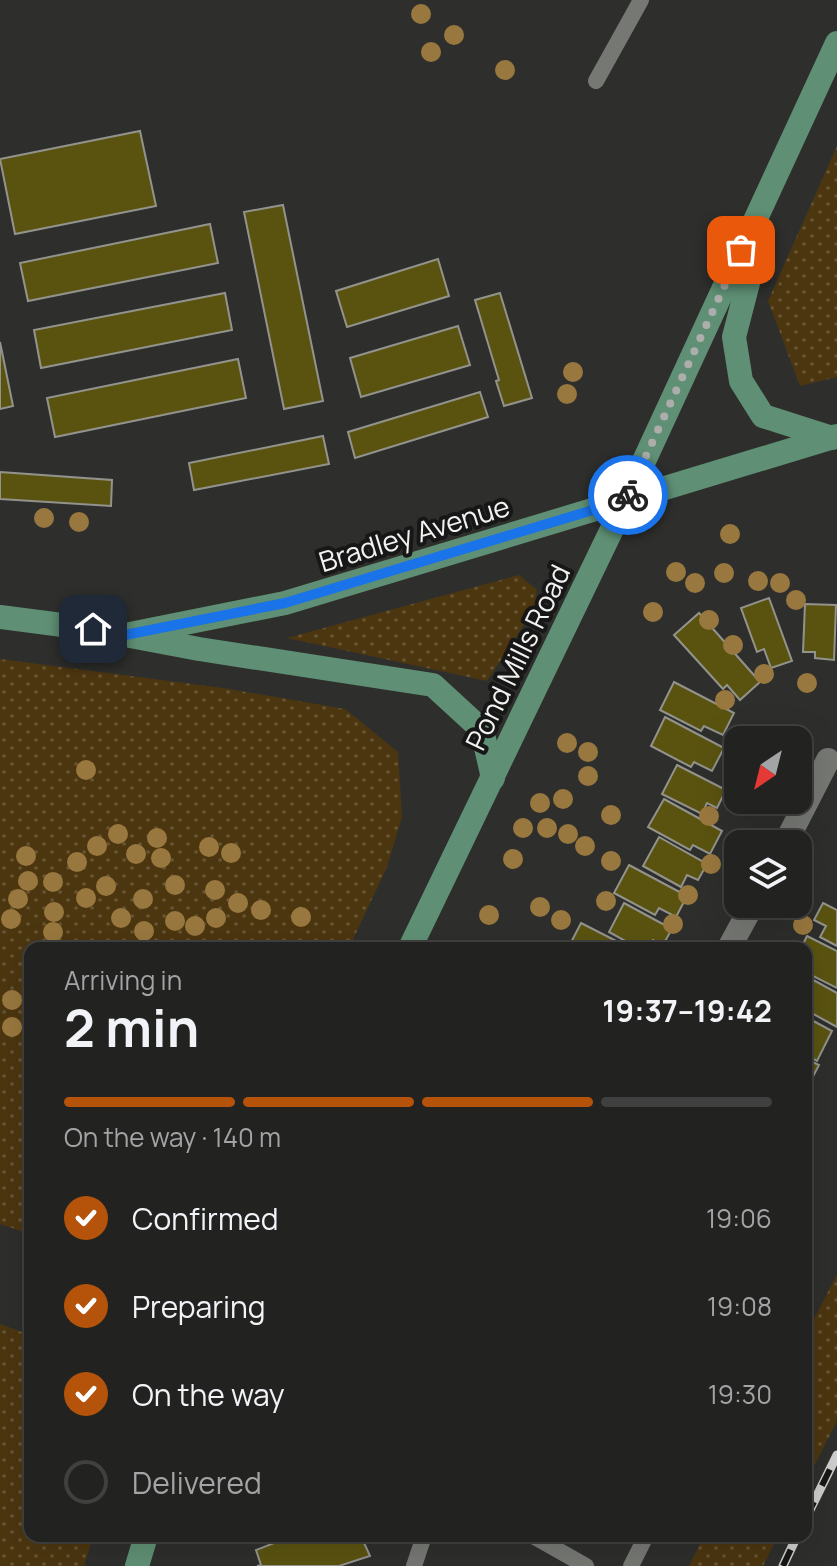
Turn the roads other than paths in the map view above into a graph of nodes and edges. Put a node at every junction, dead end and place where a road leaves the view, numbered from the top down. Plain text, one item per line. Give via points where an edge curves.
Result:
1 (641, 0) edge
2 (837, 43) edge
3 (596, 81) dead end
4 (779, 167) junction
5 (834, 437) edge
6 (626, 500) junction
7 (0, 617) edge
8 (125, 635) junction
9 (828, 760) dead end
10 (493, 778) junction
11 (792, 830) edge
12 (745, 918) edge
13 (413, 942) edge
14 (732, 942) edge
15 (144, 1542) edge
16 (422, 1542) edge
17 (544, 1542) edge
18 (643, 1542) edge
19 (137, 1566) edge
20 (414, 1566) edge
21 (586, 1566) edge
22 (631, 1566) edge

1 - 3 lane
2 - 4 main road, Pond Mills Road
4 - 5 main road via 734,337 741,381 763,416
4 - 6 main road, Pond Mills Road
5 - 6 main road, Bradley Avenue
6 - 8 main road, Bradley Avenue via 285,603
6 - 10 main road, Pond Mills Road
7 - 8 main road, Bradley Avenue
8 - 10 main road via 433,685 482,730
9 - 11 street
10 - 13 main road, Pond Mills Road
12 - 14 street
15 - 19 main road
16 - 20 lane
17 - 21 lane
18 - 22 lane

